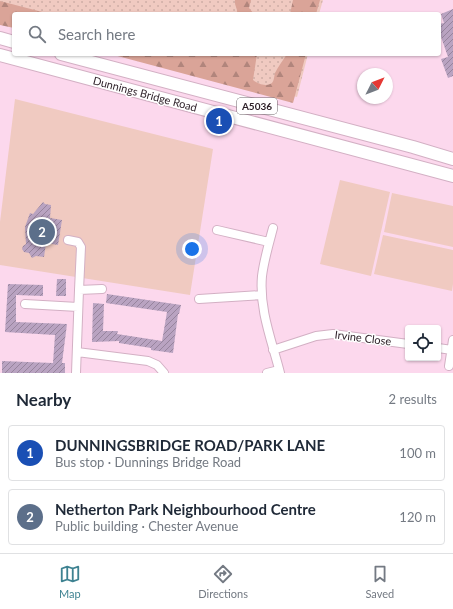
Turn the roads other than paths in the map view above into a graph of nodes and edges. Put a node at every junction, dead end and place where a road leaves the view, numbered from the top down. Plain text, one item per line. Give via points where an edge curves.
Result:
1 (0, 38) edge
2 (12, 41) edge
3 (0, 55) edge
4 (69, 56) edge
5 (453, 159) edge
6 (453, 176) edge
7 (272, 228) dead end
8 (217, 230) dead end
9 (68, 240) dead end
10 (269, 242) junction
11 (102, 289) dead end
12 (79, 290) junction
13 (262, 295) junction
14 (199, 299) dead end
15 (25, 304) dead end
16 (78, 307) junction
17 (453, 340) edge
18 (405, 344) edge
19 (441, 348) edge
20 (273, 350) junction
21 (452, 350) junction
22 (77, 352) junction
23 (449, 366) dead end
24 (280, 371) edge
25 (76, 373) edge
26 (164, 373) edge
27 (267, 373) edge

1 - 2 highway
3 - 6 highway, Dunnings Bridge Road / A5036
4 - 5 highway, Dunnings Bridge Road / A5036
7 - 10 street
8 - 10 street
9 - 12 street via 78,242 81,247
10 - 13 street via 262,276
11 - 12 street
12 - 16 street
13 - 14 street
13 - 20 street
15 - 16 street
16 - 22 street
17 - 21 street
18 - 20 street, Irvine Close via 333,334 316,336
19 - 21 street
20 - 24 street
21 - 23 street
22 - 25 street
22 - 26 street via 148,361 157,365
24 - 27 street

